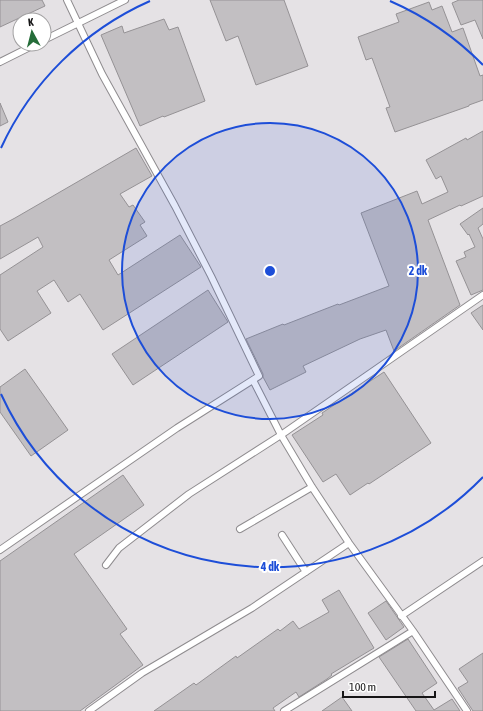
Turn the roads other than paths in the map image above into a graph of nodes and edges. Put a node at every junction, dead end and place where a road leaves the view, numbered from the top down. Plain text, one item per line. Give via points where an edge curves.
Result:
1 (67, 0) edge
2 (125, 0) edge
3 (78, 24) junction
4 (52, 36) edge
5 (20, 52) edge
6 (0, 62) edge
7 (483, 295) edge
8 (252, 380) junction
9 (281, 435) junction
10 (312, 487) junction
11 (240, 530) dead end
12 (282, 535) dead end
13 (348, 543) junction
14 (0, 550) edge
15 (483, 561) edge
16 (106, 565) dead end
17 (306, 572) junction
18 (401, 616) junction
19 (413, 631) junction
20 (89, 711) edge
21 (284, 711) edge
22 (467, 711) edge

1 - 3 street
2 - 3 street
3 - 4 street
3 - 8 street via 102,74 211,276 258,376
5 - 6 street
7 - 9 street
8 - 9 street
8 - 14 street via 177,428
9 - 10 street
9 - 16 street via 189,494 119,548
10 - 11 street
10 - 13 street
12 - 17 street
13 - 17 street
13 - 18 street
15 - 18 street
17 - 20 street via 252,608 142,673
18 - 19 street
19 - 21 street
19 - 22 street

